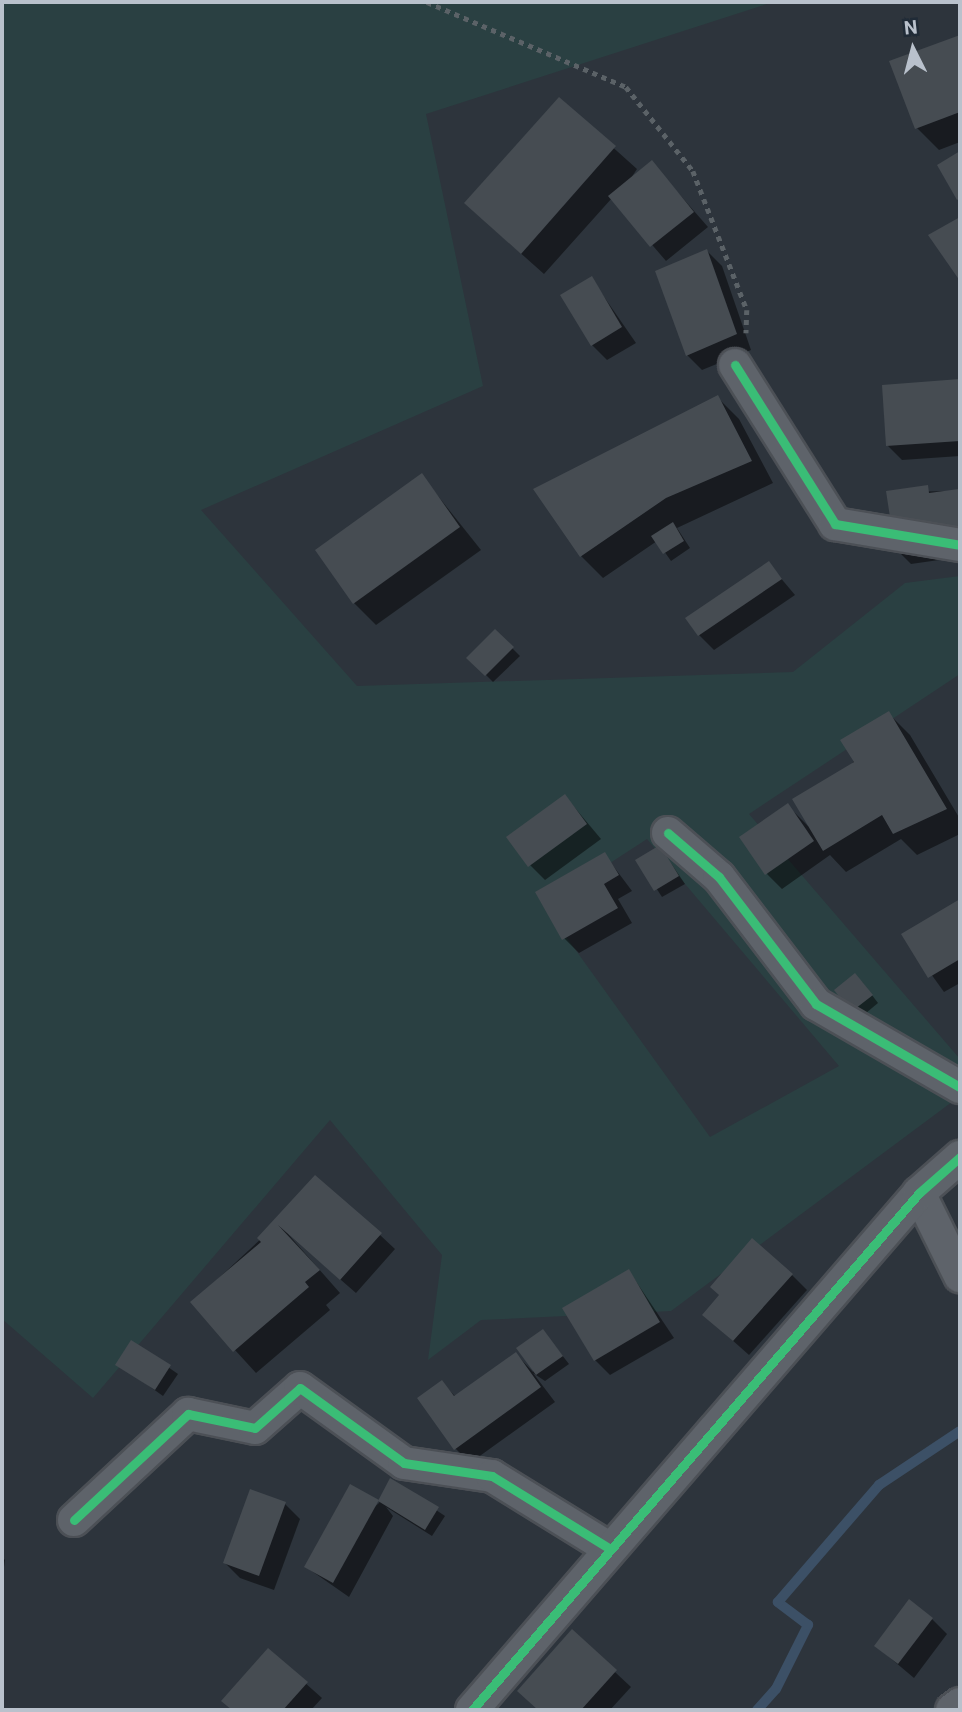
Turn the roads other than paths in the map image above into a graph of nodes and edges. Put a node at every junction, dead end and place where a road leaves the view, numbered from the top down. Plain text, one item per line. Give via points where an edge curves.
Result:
1 (740, 372) road end
2 (960, 545) edge
3 (668, 833) dead end
4 (960, 1087) edge
5 (960, 1157) edge
6 (919, 1193) junction
7 (960, 1276) edge
8 (74, 1520) dead end
9 (607, 1547) junction
10 (960, 1704) edge
11 (472, 1710) edge
12 (952, 1710) edge

1 - 2 street via 835,524
3 - 4 street via 719,877 816,1004
5 - 6 street
6 - 7 street
6 - 9 street
8 - 9 street via 188,1414 256,1428 300,1388 404,1463 492,1476
9 - 11 street
10 - 12 street

